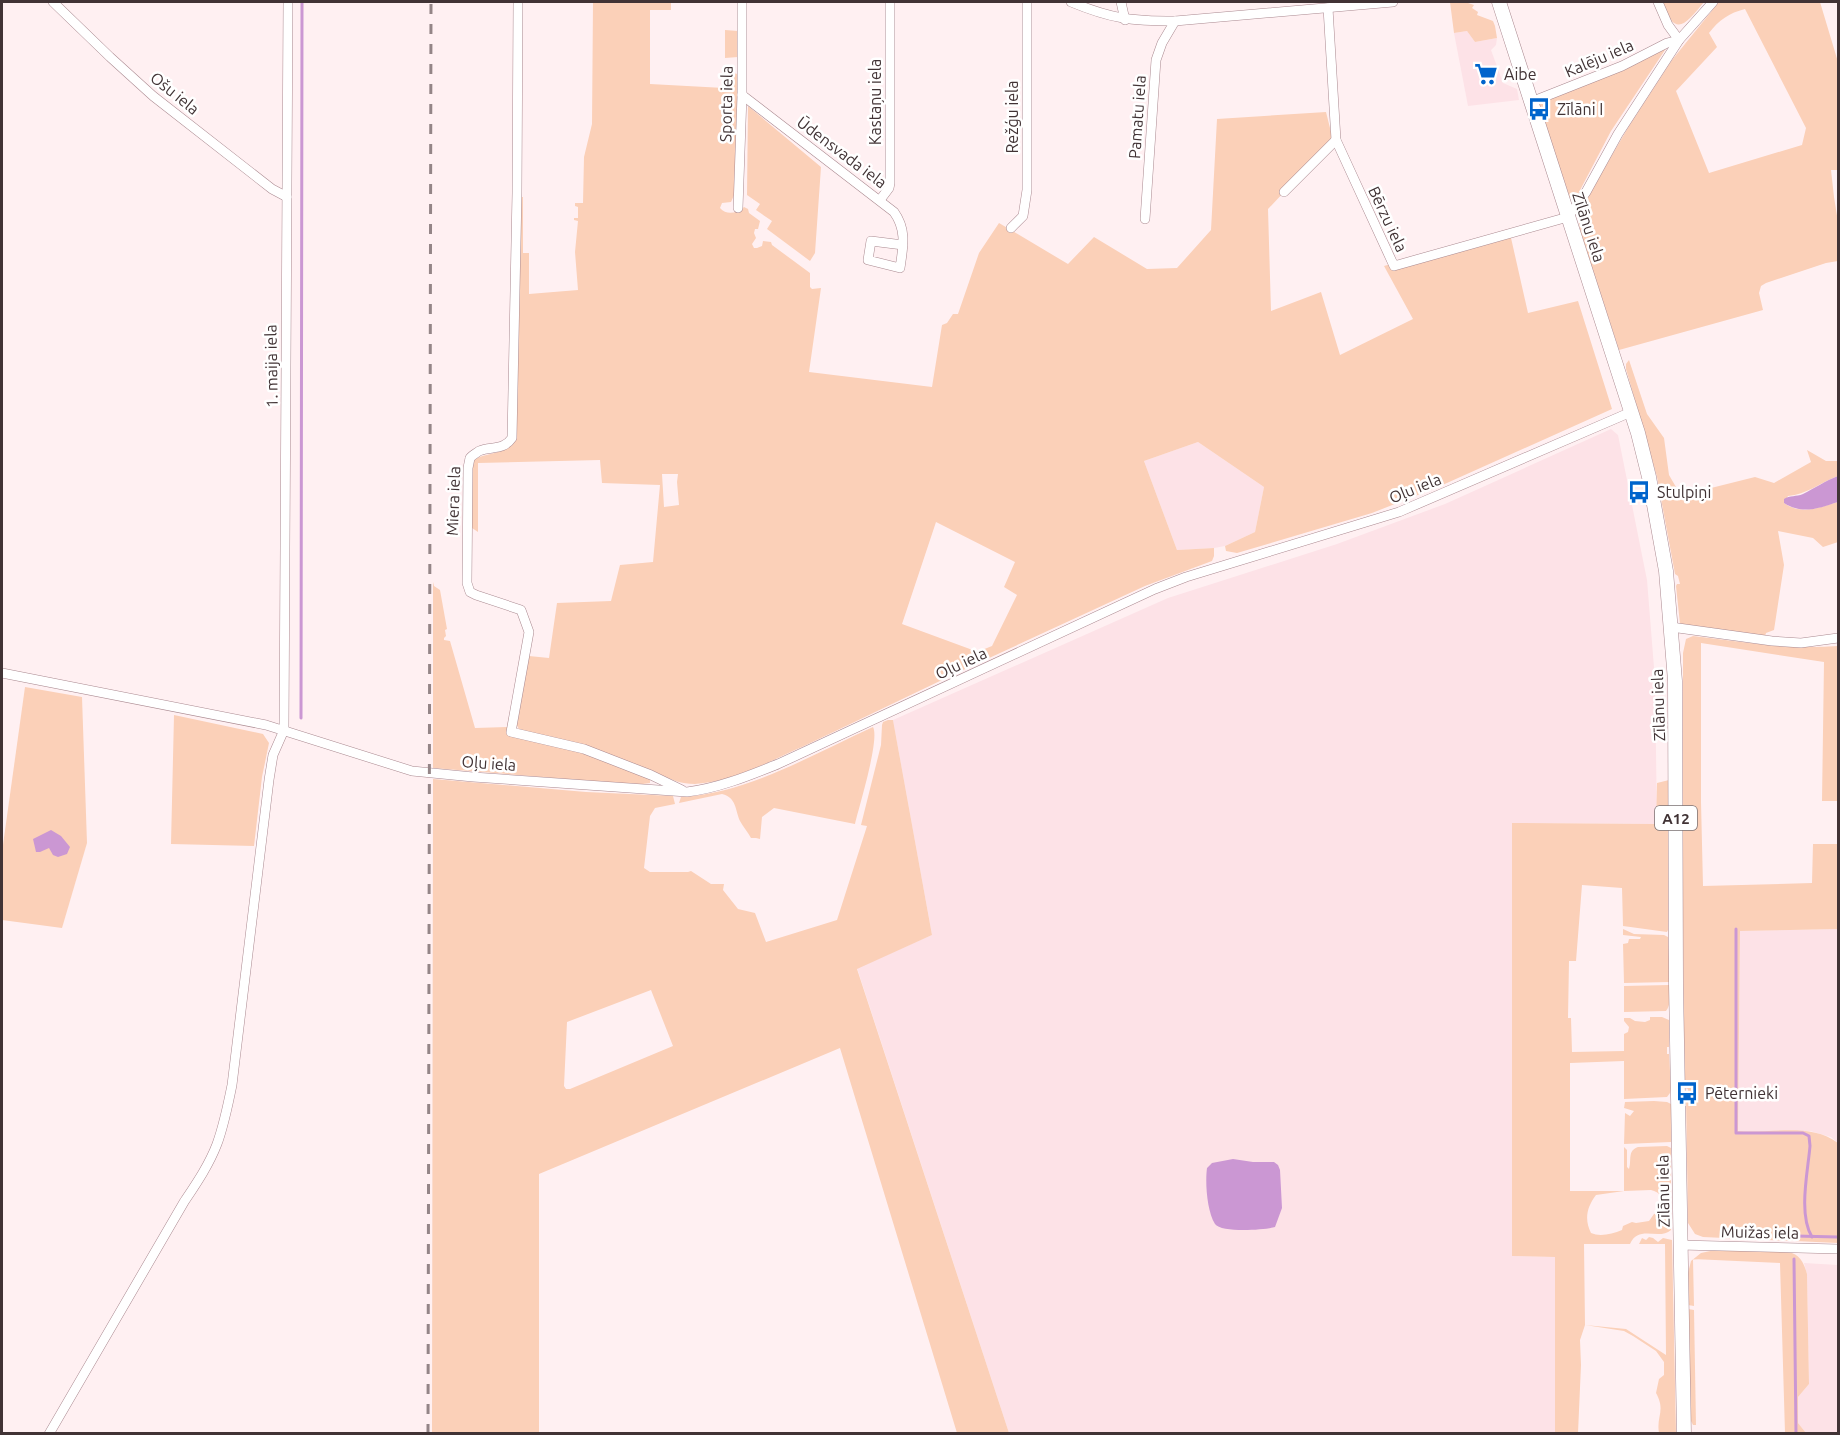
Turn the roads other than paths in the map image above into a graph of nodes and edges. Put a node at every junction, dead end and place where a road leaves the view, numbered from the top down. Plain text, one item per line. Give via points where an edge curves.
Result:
1 (53, 2) edge
2 (288, 2) edge
3 (518, 2) edge
4 (742, 2) edge
5 (890, 2) edge
6 (1027, 2) edge
7 (1071, 2) edge
8 (1121, 2) edge
9 (1393, 2) edge
10 (1499, 2) edge
11 (1658, 2) edge
12 (1713, 2) edge
13 (1329, 8) junction
14 (1125, 20) junction
15 (1175, 21) junction
16 (1679, 40) junction
17 (742, 95) junction
18 (1531, 102) junction
19 (1336, 140) junction
20 (1284, 192) dead end
21 (287, 197) junction
22 (880, 200) junction
23 (738, 208) dead end
24 (1568, 218) junction
25 (1145, 219) dead end
26 (1011, 228) dead end
27 (903, 245) dead end
28 (1631, 412) junction
29 (1671, 627) junction
30 (1839, 638) edge
31 (2, 673) edge
32 (284, 730) junction
33 (687, 792) junction
34 (1680, 1245) junction
35 (1839, 1249) edge
36 (49, 1434) edge
37 (1684, 1434) edge

1 - 21 street, Ošu iela via 153,96
2 - 21 street, 1. maija iela
3 - 33 street, Miera iela via 512,438 500,448 478,451 470,458 466,583 470,592 521,610 529,632 511,732 584,749
4 - 17 street, Sporta iela
5 - 22 street, Kastaņu iela via 890,183
6 - 26 street, Režģu iela via 1027,190 1023,216
7 - 14 street
8 - 14 street
9 - 13 street
10 - 18 highway, Zīlānu iela / A12
11 - 16 street
12 - 16 street
13 - 15 street
13 - 19 street, Bērzu iela
14 - 15 street
15 - 25 street, Pamatu iela via 1156,60
16 - 18 street, Kalēju iela
16 - 24 street
17 - 22 street, Ūdensvada iela
17 - 23 street, Sporta iela
18 - 24 highway, Zīlānu iela / A12
19 - 20 street
19 - 24 street, Bērzu iela via 1394,266
21 - 32 street, 1. maija iela
22 - 27 street, Ūdensvada iela via 901,222
24 - 28 highway, Zīlānu iela / A12
28 - 29 highway, Zīlānu iela / A12 via 1660,532
28 - 33 street, Oļu iela via 1399,512 1155,589 778,764 738,780
29 - 30 street via 1801,643
29 - 34 highway, Zīlānu iela / A12 via 1675,681
31 - 32 street, Oļu iela
32 - 33 street, Oļu iela via 422,772
32 - 36 street via 273,755 232,1085 216,1146
34 - 35 street, Muižas iela
34 - 37 highway, Zīlānu iela / A12

